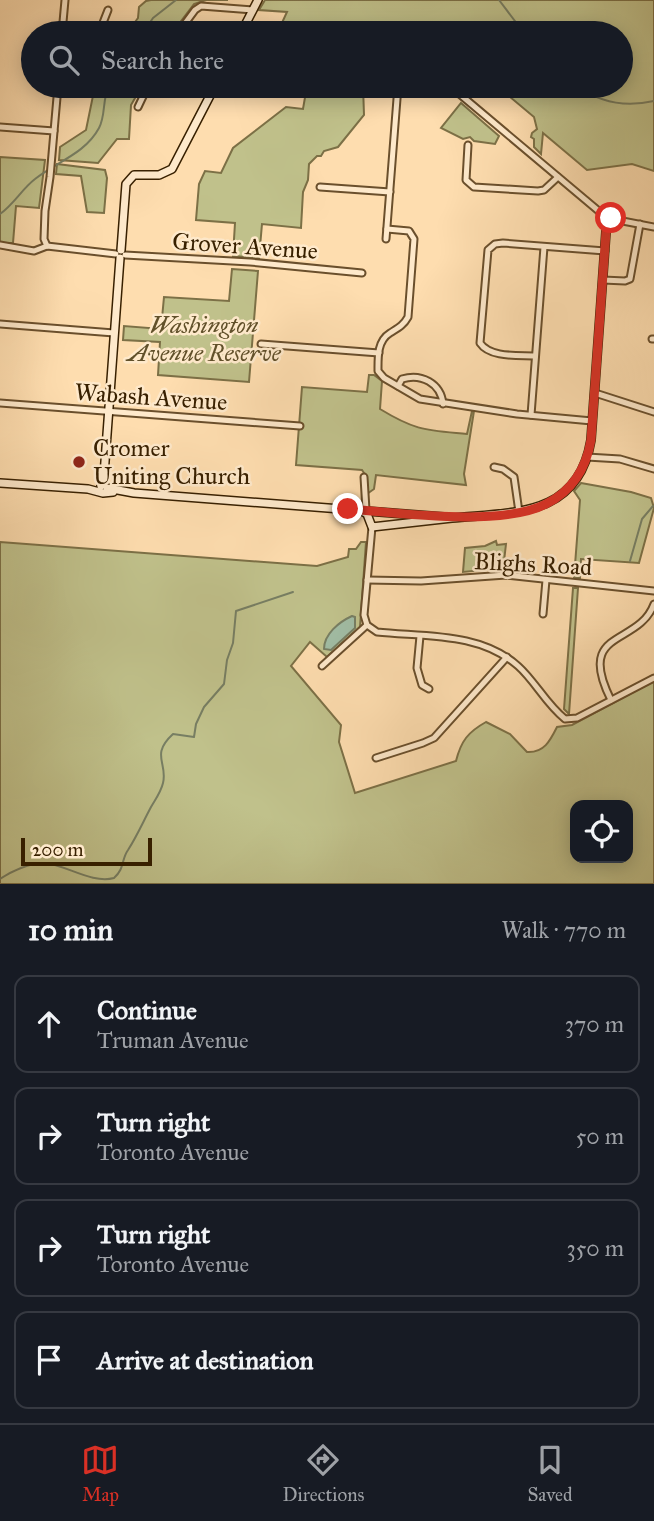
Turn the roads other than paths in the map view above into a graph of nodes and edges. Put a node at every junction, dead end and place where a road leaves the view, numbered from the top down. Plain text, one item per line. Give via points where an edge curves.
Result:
1 (65, 0) edge
2 (258, 0) edge
3 (108, 10) dead end
4 (253, 10) junction
5 (63, 21) edge
6 (104, 21) edge
7 (187, 21) edge
8 (247, 21) edge
9 (57, 98) edge
10 (142, 98) edge
11 (209, 98) edge
12 (397, 98) edge
13 (464, 98) edge
14 (138, 107) dead end
15 (0, 127) edge
16 (54, 131) junction
17 (468, 145) dead end
18 (558, 177) junction
19 (320, 187) dead end
20 (390, 192) junction
21 (607, 218) junction
22 (640, 224) junction
23 (654, 227) edge
24 (387, 229) junction
25 (386, 239) dead end
26 (0, 245) edge
27 (47, 246) junction
28 (544, 247) junction
29 (605, 251) junction
30 (121, 254) junction
31 (362, 273) dead end
32 (603, 280) junction
33 (0, 324) edge
34 (114, 333) junction
35 (261, 344) dead end
36 (379, 353) junction
37 (536, 356) junction
38 (398, 386) junction
39 (595, 393) junction
40 (0, 403) edge
41 (443, 404) junction
42 (109, 411) junction
43 (654, 412) edge
44 (531, 415) junction
45 (592, 421) junction
46 (300, 426) dead end
47 (587, 457) junction
48 (494, 467) dead end
49 (654, 469) edge
50 (364, 477) dead end
51 (0, 482) edge
52 (104, 489) junction
53 (363, 510) junction
54 (519, 512) junction
55 (448, 518) junction
56 (372, 527) junction
57 (367, 580) junction
58 (546, 580) junction
59 (654, 591) edge
60 (654, 604) edge
61 (543, 614) dead end
62 (367, 625) junction
63 (419, 636) junction
64 (507, 657) junction
65 (322, 666) dead end
66 (654, 678) edge
67 (429, 689) dead end
68 (611, 700) junction
69 (376, 758) dead end

1 - 5 street
2 - 4 street
3 - 6 street
4 - 7 street via 201,6
4 - 8 street
9 - 16 street
10 - 14 street
11 - 30 street via 168,173 131,178 125,191
12 - 20 street
13 - 18 street
15 - 16 street
16 - 27 street via 44,236
17 - 18 street via 466,180 474,187 538,191
18 - 21 street
19 - 20 street
20 - 24 street
21 - 22 street
21 - 29 street
22 - 23 street
22 - 32 street via 630,279
24 - 25 street
24 - 36 street via 414,237 408,317 403,326 386,336
26 - 27 street, Grover Avenue via 34,251
27 - 30 street, Grover Avenue
28 - 29 street
28 - 37 street
28 - 37 street via 498,243 488,250 479,335 486,350
29 - 32 street
30 - 31 street, Grover Avenue
30 - 34 street
32 - 39 street
33 - 34 street
34 - 42 street
35 - 36 street
36 - 38 street via 378,371
37 - 44 street
38 - 41 street via 420,399
38 - 41 street via 411,376 425,379 435,385
39 - 43 street
39 - 45 street
40 - 42 street, Wabash Avenue
41 - 44 street
42 - 46 street, Wabash Avenue
42 - 52 street
44 - 45 street
45 - 47 street
47 - 49 street via 620,459
47 - 54 street via 578,478 562,494 545,505
48 - 54 street via 514,477
50 - 53 street
51 - 52 street
52 - 53 street
53 - 55 street
53 - 56 street
54 - 55 street
55 - 56 street
56 - 57 street
57 - 58 street, Blighs Road via 495,575
57 - 62 street
58 - 59 street, Blighs Road
58 - 61 street
60 - 68 street via 647,617 614,640 602,656 601,678
62 - 63 street via 377,632
62 - 65 street
63 - 64 street via 477,642
63 - 67 street via 420,687
64 - 68 street via 565,719 577,718
64 - 69 street via 433,738
66 - 68 street

